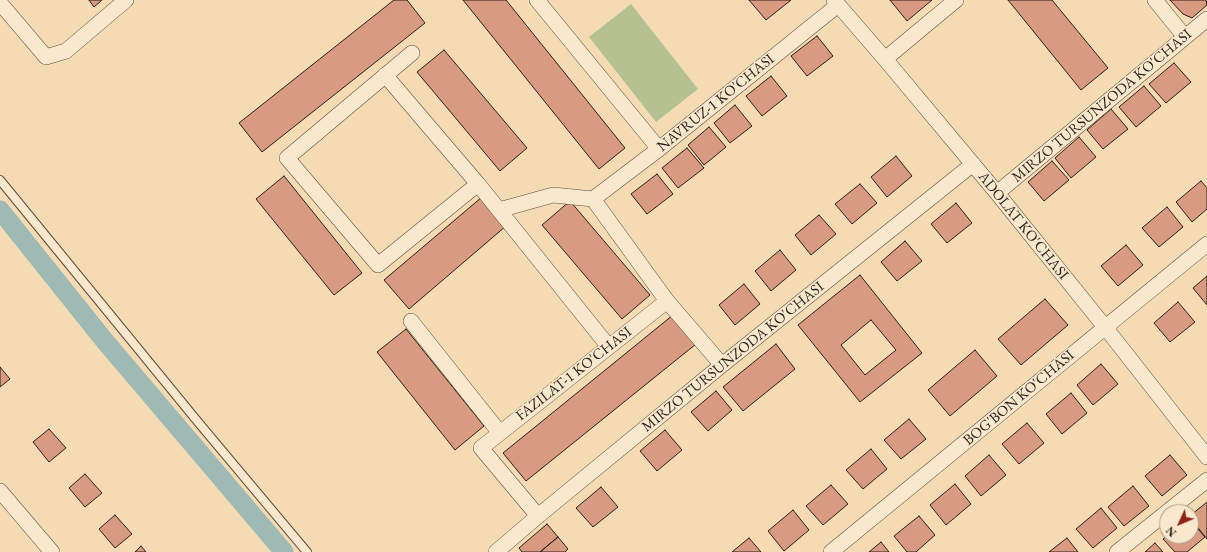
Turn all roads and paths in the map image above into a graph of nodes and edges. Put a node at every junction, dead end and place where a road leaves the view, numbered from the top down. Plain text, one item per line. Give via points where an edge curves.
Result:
1 (126, 0) edge
2 (537, 0) edge
3 (955, 0) edge
4 (1154, 0) edge
5 (0, 3) edge
6 (836, 3) edge
7 (1207, 19) edge
8 (1185, 37) junction
9 (412, 53) dead end
10 (885, 59) junction
11 (385, 74) junction
12 (659, 149) junction
13 (973, 164) junction
14 (0, 180) edge
15 (478, 184) junction
16 (997, 193) junction
17 (593, 199) junction
18 (499, 210) junction
19 (1207, 244) edge
20 (667, 301) junction
21 (411, 321) dead end
22 (1105, 327) junction
23 (609, 346) junction
24 (722, 364) junction
25 (500, 433) junction
26 (1207, 457) edge
27 (1207, 480) edge
28 (0, 491) edge
29 (538, 516) junction
30 (52, 552) edge
31 (307, 552) edge
32 (496, 552) edge
33 (831, 552) edge
34 (1117, 552) edge

1 - 5 street via 66,51 46,57
2 - 12 street
3 - 10 street
4 - 8 street
6 - 10 street, ADOLAT KO'CHASI
6 - 12 street, NAVRUZ-1 KO'CHASI
7 - 8 street, MIRZO TURSUNZODA KO'CHASI
8 - 16 street, MIRZO TURSUNZODA KO'CHASI
9 - 11 street
10 - 13 street, ADOLAT KO'CHASI
11 - 15 street
11 - 15 street via 287,158 378,265
12 - 17 street, NAVRUZ-1 KO'CHASI
13 - 16 street, ADOLAT KO'CHASI
13 - 24 street, MIRZO TURSUNZODA KO'CHASI
14 - 31 lane
15 - 18 street
16 - 22 street, ADOLAT KO'CHASI
17 - 18 street via 553,195
17 - 20 street
18 - 23 street
19 - 22 street, BOG'BON KO'CHASI
20 - 23 street, FAZILAT-1 KO'CHASI
20 - 24 street
21 - 25 street
22 - 26 street, ADOLAT KO'CHASI
22 - 33 street, BOG'BON KO'CHASI
23 - 25 street, FAZILAT-1 KO'CHASI
24 - 29 street, MIRZO TURSUNZODA KO'CHASI
25 - 29 street, FAZILAT-1 KO'CHASI via 481,448
27 - 34 street
28 - 30 street
29 - 32 street, MIRZO TURSUNZODA KO'CHASI

